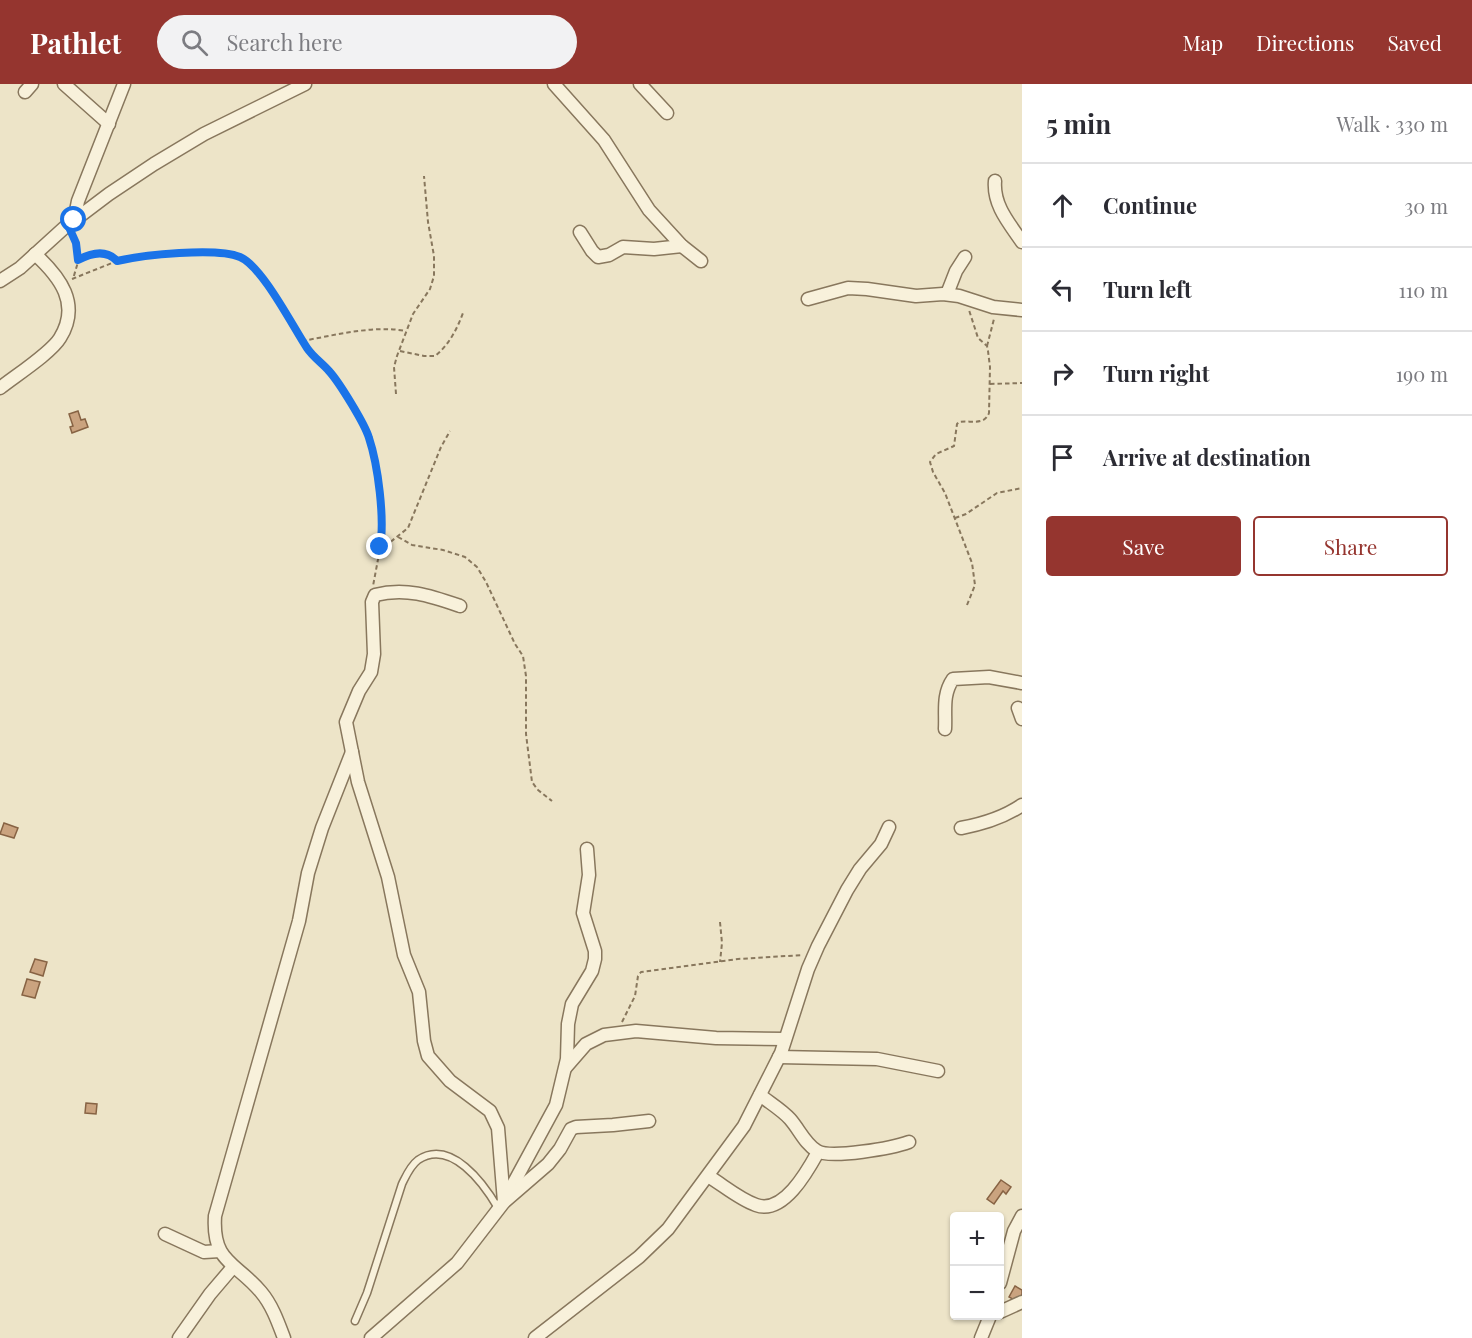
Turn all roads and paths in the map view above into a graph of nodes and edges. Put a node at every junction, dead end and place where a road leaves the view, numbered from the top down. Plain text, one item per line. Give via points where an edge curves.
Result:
1 (64, 84) edge
2 (124, 84) edge
3 (305, 84) edge
4 (554, 84) edge
5 (640, 84) edge
6 (667, 114) dead end
7 (109, 124) junction
8 (424, 176) dead end
9 (995, 181) dead end
10 (71, 223) junction
11 (580, 232) dead end
12 (1022, 242) edge
13 (682, 246) junction
14 (35, 254) junction
15 (965, 257) dead end
16 (78, 260) junction
17 (117, 261) junction
18 (701, 261) dead end
19 (74, 279) junction
20 (0, 280) edge
21 (60, 282) junction
22 (947, 294) junction
23 (966, 298) junction
24 (808, 299) dead end
25 (998, 308) junction
26 (1022, 310) edge
27 (464, 313) dead end
28 (406, 331) junction
29 (302, 341) junction
30 (987, 345) junction
31 (399, 351) junction
32 (1022, 383) edge
33 (990, 384) junction
34 (0, 388) edge
35 (396, 394) dead end
36 (450, 430) dead end
37 (1022, 488) edge
38 (954, 519) junction
39 (398, 537) junction
40 (379, 551) junction
41 (373, 597) junction
42 (967, 605) dead end
43 (460, 606) dead end
44 (1022, 682) edge
45 (945, 729) dead end
46 (352, 752) junction
47 (552, 801) dead end
48 (1022, 805) edge
49 (889, 827) dead end
50 (961, 828) dead end
51 (586, 849) dead end
52 (720, 922) dead end
53 (814, 954) junction
54 (720, 962) junction
55 (621, 1033) junction
56 (785, 1039) junction
57 (779, 1057) junction
58 (566, 1068) junction
59 (938, 1071) dead end
60 (760, 1095) junction
61 (649, 1121) dead end
62 (909, 1142) dead end
63 (818, 1152) junction
64 (708, 1176) junction
65 (501, 1205) junction
66 (1022, 1216) edge
67 (165, 1234) dead end
68 (220, 1251) junction
69 (1004, 1266) edge
70 (233, 1267) junction
71 (1022, 1302) edge
72 (1004, 1310) edge
73 (988, 1320) edge
74 (355, 1321) dead end
75 (179, 1338) edge
76 (284, 1338) edge
77 (371, 1338) edge
78 (535, 1338) edge
79 (981, 1338) edge

1 - 7 street
2 - 7 street
3 - 10 street via 204,134
4 - 13 street via 604,140 649,210
5 - 6 street
7 - 10 street
8 - 28 path via 434,276
9 - 12 street via 996,199
10 - 14 street
10 - 16 path
11 - 13 street via 598,257 623,248
13 - 18 street
14 - 20 street
14 - 21 street
15 - 22 street
16 - 17 path via 100,253
16 - 19 path
17 - 19 path
17 - 29 path via 142,255 186,253 239,257 260,276
19 - 21 path
21 - 34 street via 68,295 68,318 60,339
22 - 23 street
22 - 24 street via 916,296 848,288
23 - 25 street
23 - 30 path via 978,338
25 - 26 street
25 - 30 path
27 - 31 path via 435,356
28 - 29 path via 377,329
28 - 31 path
29 - 40 path via 330,372 369,437 380,501
30 - 33 path
31 - 35 path via 394,367
32 - 33 path
33 - 38 path via 987,418 982,422 959,422 954,446 936,454 930,462
36 - 39 path via 408,528
37 - 38 path via 997,493
38 - 42 path via 975,574
39 - 40 path
39 - 47 path via 412,545 465,557 486,582 523,656 532,782
40 - 41 path
41 - 43 street via 401,591
41 - 46 street via 375,654 371,672 346,722
44 - 45 street via 972,676 952,679 944,701
46 - 65 street via 388,878 404,955 419,992 428,1056 450,1081 495,1119
46 - 68 street via 308,873 299,921 215,1216
48 - 50 street via 982,825
49 - 53 street via 847,890
51 - 58 street via 588,875 583,913 595,959 572,1004
52 - 54 path
53 - 54 path
53 - 56 street
54 - 55 path via 641,972
55 - 56 street
55 - 58 street via 595,1038
56 - 57 street
57 - 59 street via 877,1059
57 - 60 street
58 - 65 street via 556,1105
60 - 63 street via 788,1117
60 - 64 street via 744,1126
61 - 65 street via 571,1129 548,1164
62 - 63 street via 893,1148
63 - 64 street via 791,1193 770,1207 756,1205
64 - 78 street via 668,1229 639,1257
65 - 74 lane via 474,1174 451,1157 418,1160 402,1184
65 - 77 street via 457,1263
66 - 69 street
67 - 68 street via 204,1252
68 - 70 street
70 - 75 street
70 - 76 street via 261,1291
71 - 72 street
73 - 79 street

